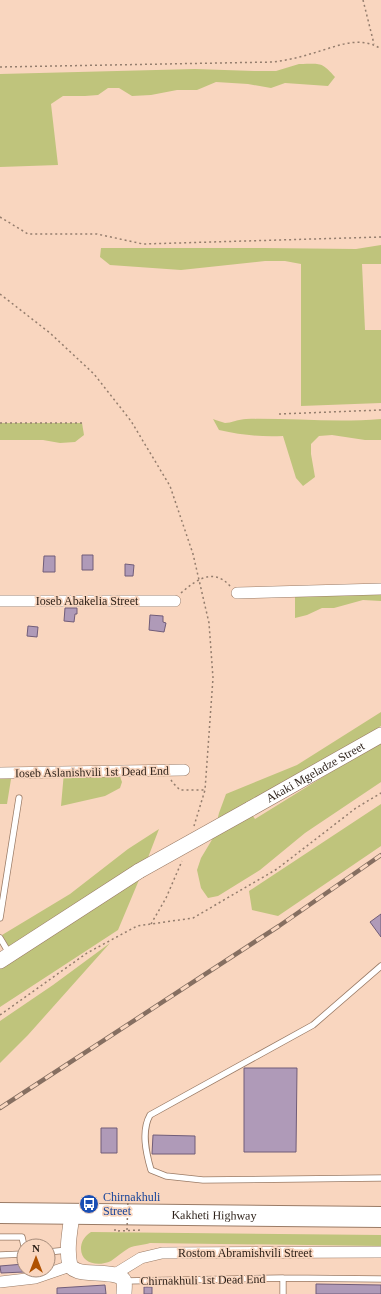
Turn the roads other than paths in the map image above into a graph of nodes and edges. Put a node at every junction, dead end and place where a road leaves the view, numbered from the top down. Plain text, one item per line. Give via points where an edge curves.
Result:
1 (381, 589) edge
2 (237, 593) road end
3 (0, 601) edge
4 (175, 601) road end
5 (381, 735) edge
6 (184, 770) dead end
7 (0, 773) edge
8 (19, 798) dead end
9 (0, 918) edge
10 (0, 938) edge
11 (5, 958) edge
12 (381, 966) edge
13 (381, 1178) edge
14 (0, 1210) edge
15 (0, 1213) edge
16 (24, 1213) junction
17 (72, 1214) junction
18 (381, 1217) edge
19 (0, 1237) edge
20 (22, 1238) edge
21 (68, 1250) junction
22 (56, 1251) edge
23 (381, 1252) edge
24 (16, 1254) edge
25 (0, 1255) edge
26 (70, 1266) junction
27 (282, 1278) junction
28 (381, 1278) edge
29 (0, 1282) edge
30 (121, 1283) edge
31 (283, 1294) edge

1 - 2 street
3 - 4 street, Ioseb Abakelia Street
5 - 11 street, Akaki Mgeladze Street, bridge via 139,871
6 - 7 street, Ioseb Aslanishvili 1st Dead End
8 - 9 lane
10 - 11 lane
12 - 13 lane via 313,1025 150,1115 146,1123 146,1154 151,1170 166,1176 203,1180
14 - 16 highway, Kakheti Highway
15 - 16 highway, Kakheti Highway
16 - 17 highway, Kakheti Highway
17 - 18 highway, Kakheti Highway
17 - 21 street
19 - 20 lane
21 - 22 lane
21 - 26 street
23 - 30 street, Rostom Abramishvili Street via 162,1253 141,1258
24 - 25 lane
26 - 29 street via 35,1278
26 - 30 street via 78,1271 99,1274
27 - 28 lane, Chirnakhuli 1st Dead End
27 - 30 lane, Chirnakhuli 1st Dead End
27 - 31 lane, Chirnakhuli 1st Dead End

